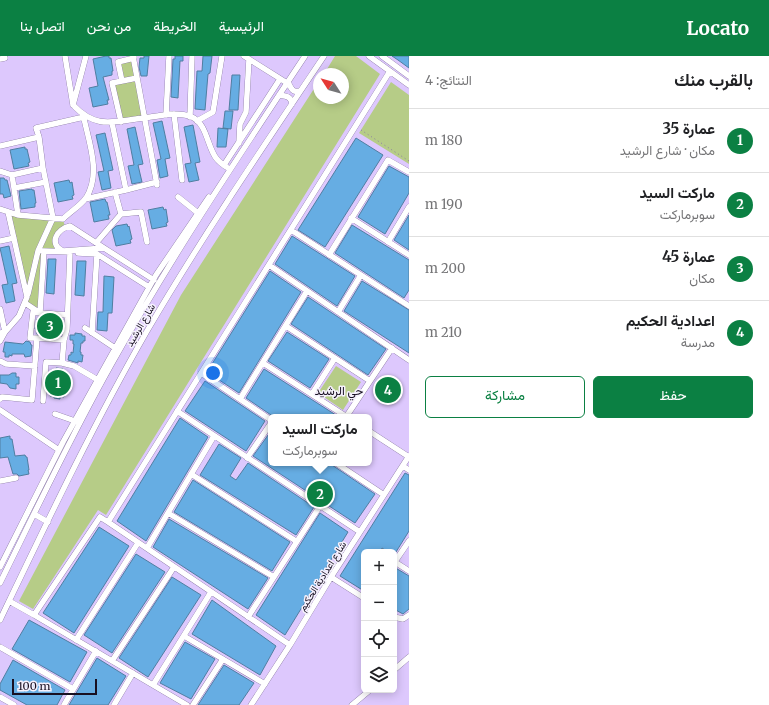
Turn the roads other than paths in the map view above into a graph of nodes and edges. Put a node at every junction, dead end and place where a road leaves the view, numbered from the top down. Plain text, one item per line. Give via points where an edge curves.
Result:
1 (65, 56) edge
2 (86, 56) edge
3 (169, 56) edge
4 (192, 56) edge
5 (222, 56) edge
6 (305, 56) edge
7 (324, 56) edge
8 (369, 56) edge
9 (382, 56) edge
10 (134, 57) edge
11 (246, 58) edge
12 (390, 71) junction
13 (409, 76) edge
14 (137, 78) junction
15 (122, 81) junction
16 (285, 82) junction
17 (409, 85) edge
18 (300, 92) junction
19 (279, 95) junction
20 (292, 104) junction
21 (73, 105) junction
22 (174, 114) junction
23 (83, 115) junction
24 (166, 115) junction
25 (190, 117) junction
26 (145, 118) junction
27 (197, 121) junction
28 (121, 122) junction
29 (112, 123) junction
30 (38, 138) junction
31 (239, 143) junction
32 (0, 146) edge
33 (226, 167) junction
34 (43, 168) junction
35 (0, 171) edge
36 (409, 172) edge
37 (12, 175) junction
38 (182, 180) dead end
39 (46, 182) junction
40 (14, 188) junction
41 (126, 190) junction
42 (115, 192) junction
43 (178, 197) dead end
44 (85, 199) junction
45 (409, 207) edge
46 (0, 209) edge
47 (8, 212) junction
48 (198, 213) junction
49 (121, 214) junction
50 (18, 215) junction
51 (53, 218) junction
52 (352, 218) junction
53 (63, 219) junction
54 (65, 227) junction
55 (291, 230) junction
56 (14, 238) junction
57 (0, 241) edge
58 (147, 242) dead end
59 (388, 242) junction
60 (96, 243) junction
61 (104, 248) junction
62 (41, 251) junction
63 (70, 252) junction
64 (97, 254) junction
65 (329, 255) junction
66 (409, 255) edge
67 (269, 266) junction
68 (361, 276) junction
69 (154, 280) junction
70 (149, 287) junction
71 (307, 292) junction
72 (26, 300) junction
73 (409, 305) edge
74 (0, 309) edge
75 (338, 312) junction
76 (40, 313) junction
77 (67, 315) junction
78 (286, 326) junction
79 (85, 328) dead end
80 (92, 332) junction
81 (3, 333) edge
82 (37, 338) junction
83 (64, 340) junction
84 (0, 341) edge
85 (116, 348) junction
86 (392, 348) junction
87 (335, 358) junction
88 (409, 360) edge
89 (0, 361) edge
90 (62, 363) junction
91 (263, 363) junction
92 (35, 366) junction
93 (201, 373) junction
94 (98, 380) junction
95 (370, 380) junction
96 (312, 394) junction
97 (0, 399) edge
98 (240, 399) junction
99 (43, 401) dead end
100 (0, 410) edge
101 (177, 411) junction
102 (55, 414) dead end
103 (342, 414) edge
104 (348, 414) edge
105 (268, 418) edge
106 (75, 421) junction
107 (268, 427) edge
108 (372, 433) edge
109 (214, 436) junction
110 (59, 450) junction
111 (409, 456) edge
112 (247, 458) junction
113 (340, 466) edge
114 (403, 466) junction
115 (409, 470) edge
116 (191, 474) junction
117 (16, 478) dead end
118 (0, 481) edge
119 (384, 495) junction
120 (320, 506) junction
121 (168, 513) junction
122 (34, 514) junction
123 (48, 522) junction
124 (108, 522) junction
125 (360, 532) junction
126 (296, 541) junction
127 (409, 541) edge
128 (138, 543) junction
129 (146, 548) junction
130 (397, 558) edge
131 (397, 564) edge
132 (0, 567) edge
133 (174, 567) junction
134 (409, 571) edge
135 (274, 577) junction
136 (331, 577) junction
137 (0, 583) edge
138 (211, 592) junction
139 (361, 596) edge
140 (9, 600) junction
141 (34, 615) junction
142 (409, 615) edge
143 (248, 617) junction
144 (397, 617) edge
145 (0, 620) edge
146 (184, 636) junction
147 (76, 640) junction
148 (290, 645) junction
149 (0, 647) edge
150 (96, 652) junction
151 (409, 657) edge
152 (223, 659) junction
153 (112, 661) junction
154 (397, 667) edge
155 (133, 673) junction
156 (265, 684) junction
157 (153, 685) junction
158 (74, 689) junction
159 (366, 693) edge
160 (0, 696) edge
161 (13, 705) edge
162 (64, 705) edge
163 (114, 705) edge
164 (187, 705) edge
165 (193, 705) edge
166 (251, 705) edge
167 (352, 705) edge

1 - 21 street
2 - 21 street
3 - 24 street
4 - 25 street
5 - 27 street via 214,112
6 - 16 street, شارع الرشيد
7 - 18 street, شارع الرشيد
8 - 12 street
9 - 13 street
10 - 14 street
10 - 15 street via 118,62
11 - 16 street
11 - 31 street via 246,112 240,124
12 - 17 street
12 - 55 street
14 - 15 street
14 - 26 street
15 - 28 street via 112,83
16 - 18 street via 292,90
16 - 19 street, شارع الرشيد
16 - 31 street
16 - 33 street
18 - 20 street, شارع الرشيد
19 - 20 street via 288,97
19 - 122 street, شارع الرشيد via 185,239 133,326 90,403
20 - 123 street, شارع الرشيد via 214,222 158,314 104,410
21 - 23 street
22 - 24 street
22 - 25 street
22 - 38 street
23 - 29 street via 100,122
23 - 30 street via 36,128
23 - 44 street via 93,163 92,185
24 - 26 street
25 - 27 street
26 - 28 street
26 - 41 street via 157,184
27 - 33 street via 203,128 215,157
28 - 29 street
29 - 41 street
30 - 32 street
30 - 34 street
31 - 33 street
33 - 48 street
34 - 37 street
34 - 39 street
35 - 37 street
36 - 52 street via 388,160
37 - 40 street
39 - 40 street
39 - 51 street
40 - 50 street
41 - 42 street
42 - 44 street
42 - 49 street
43 - 48 street
44 - 53 street
45 - 59 street
46 - 47 street
47 - 50 street
47 - 56 street
48 - 69 street
49 - 58 street via 141,212
49 - 60 street
50 - 51 street
51 - 53 street
51 - 62 street
52 - 59 street
52 - 65 street
53 - 54 street
54 - 60 street via 70,226
54 - 61 street via 56,238 58,248
55 - 65 street
55 - 67 street
56 - 57 street
56 - 72 street
59 - 66 street
60 - 61 street
61 - 69 street
62 - 63 street
62 - 72 street
62 - 76 street
63 - 64 street
63 - 77 street
64 - 70 street
64 - 80 street
65 - 68 street
67 - 71 street
67 - 93 street
68 - 73 street
68 - 75 street
69 - 70 street
70 - 85 street
71 - 75 street
71 - 78 street
72 - 76 street
72 - 81 street via 19,316
74 - 81 street
75 - 86 street
76 - 77 street
76 - 82 street via 33,312 30,338
77 - 83 street
78 - 87 street
78 - 91 street
79 - 80 street
80 - 85 street
81 - 84 street
82 - 83 street
82 - 92 street
83 - 90 street
85 - 94 street
86 - 88 street
86 - 95 street
87 - 95 street
87 - 96 street
89 - 92 street via 6,364
90 - 94 street via 74,366
90 - 99 street via 46,362
91 - 96 street
91 - 98 street
92 - 97 street via 32,400 2,397
93 - 98 street
93 - 101 street
94 - 106 street
95 - 104 street
96 - 103 street
98 - 105 street
100 - 110 street
101 - 109 street
101 - 124 street
102 - 106 street
106 - 110 street
107 - 112 street
108 - 111 street
109 - 112 street
109 - 116 street
110 - 132 street
111 - 114 street, شارع اعدادية الحكيم
112 - 120 street
113 - 119 street
114 - 115 street
114 - 119 street, شارع اعدادية الحكيم
116 - 121 street
116 - 126 street
117 - 118 street
119 - 125 street, شارع اعدادية الحكيم
120 - 125 street
120 - 126 street
121 - 129 street
121 - 135 street
122 - 123 street
122 - 137 street, شارع الرشيد
123 - 140 street, شارع الرشيد
124 - 128 street
124 - 141 street via 100,517
125 - 136 street, شارع اعدادية الحكيم
126 - 135 street
127 - 130 street
128 - 129 street
128 - 147 street
129 - 133 street
131 - 134 street
133 - 138 street
133 - 153 street
135 - 143 street
136 - 139 street
136 - 148 street, شارع اعدادية الحكيم
138 - 143 street
138 - 146 street
140 - 141 street
140 - 145 street, شارع الرشيد
141 - 147 street
142 - 144 street
143 - 148 street
146 - 152 street
146 - 157 street
147 - 150 street
148 - 156 street, شارع اعدادية الحكيم
149 - 158 street
150 - 153 street
150 - 158 street
151 - 154 street
152 - 156 street
152 - 165 street
153 - 155 street
155 - 157 street
155 - 163 street
156 - 166 street, شارع اعدادية الحكيم
157 - 164 street
158 - 162 street
159 - 167 street
160 - 161 street

